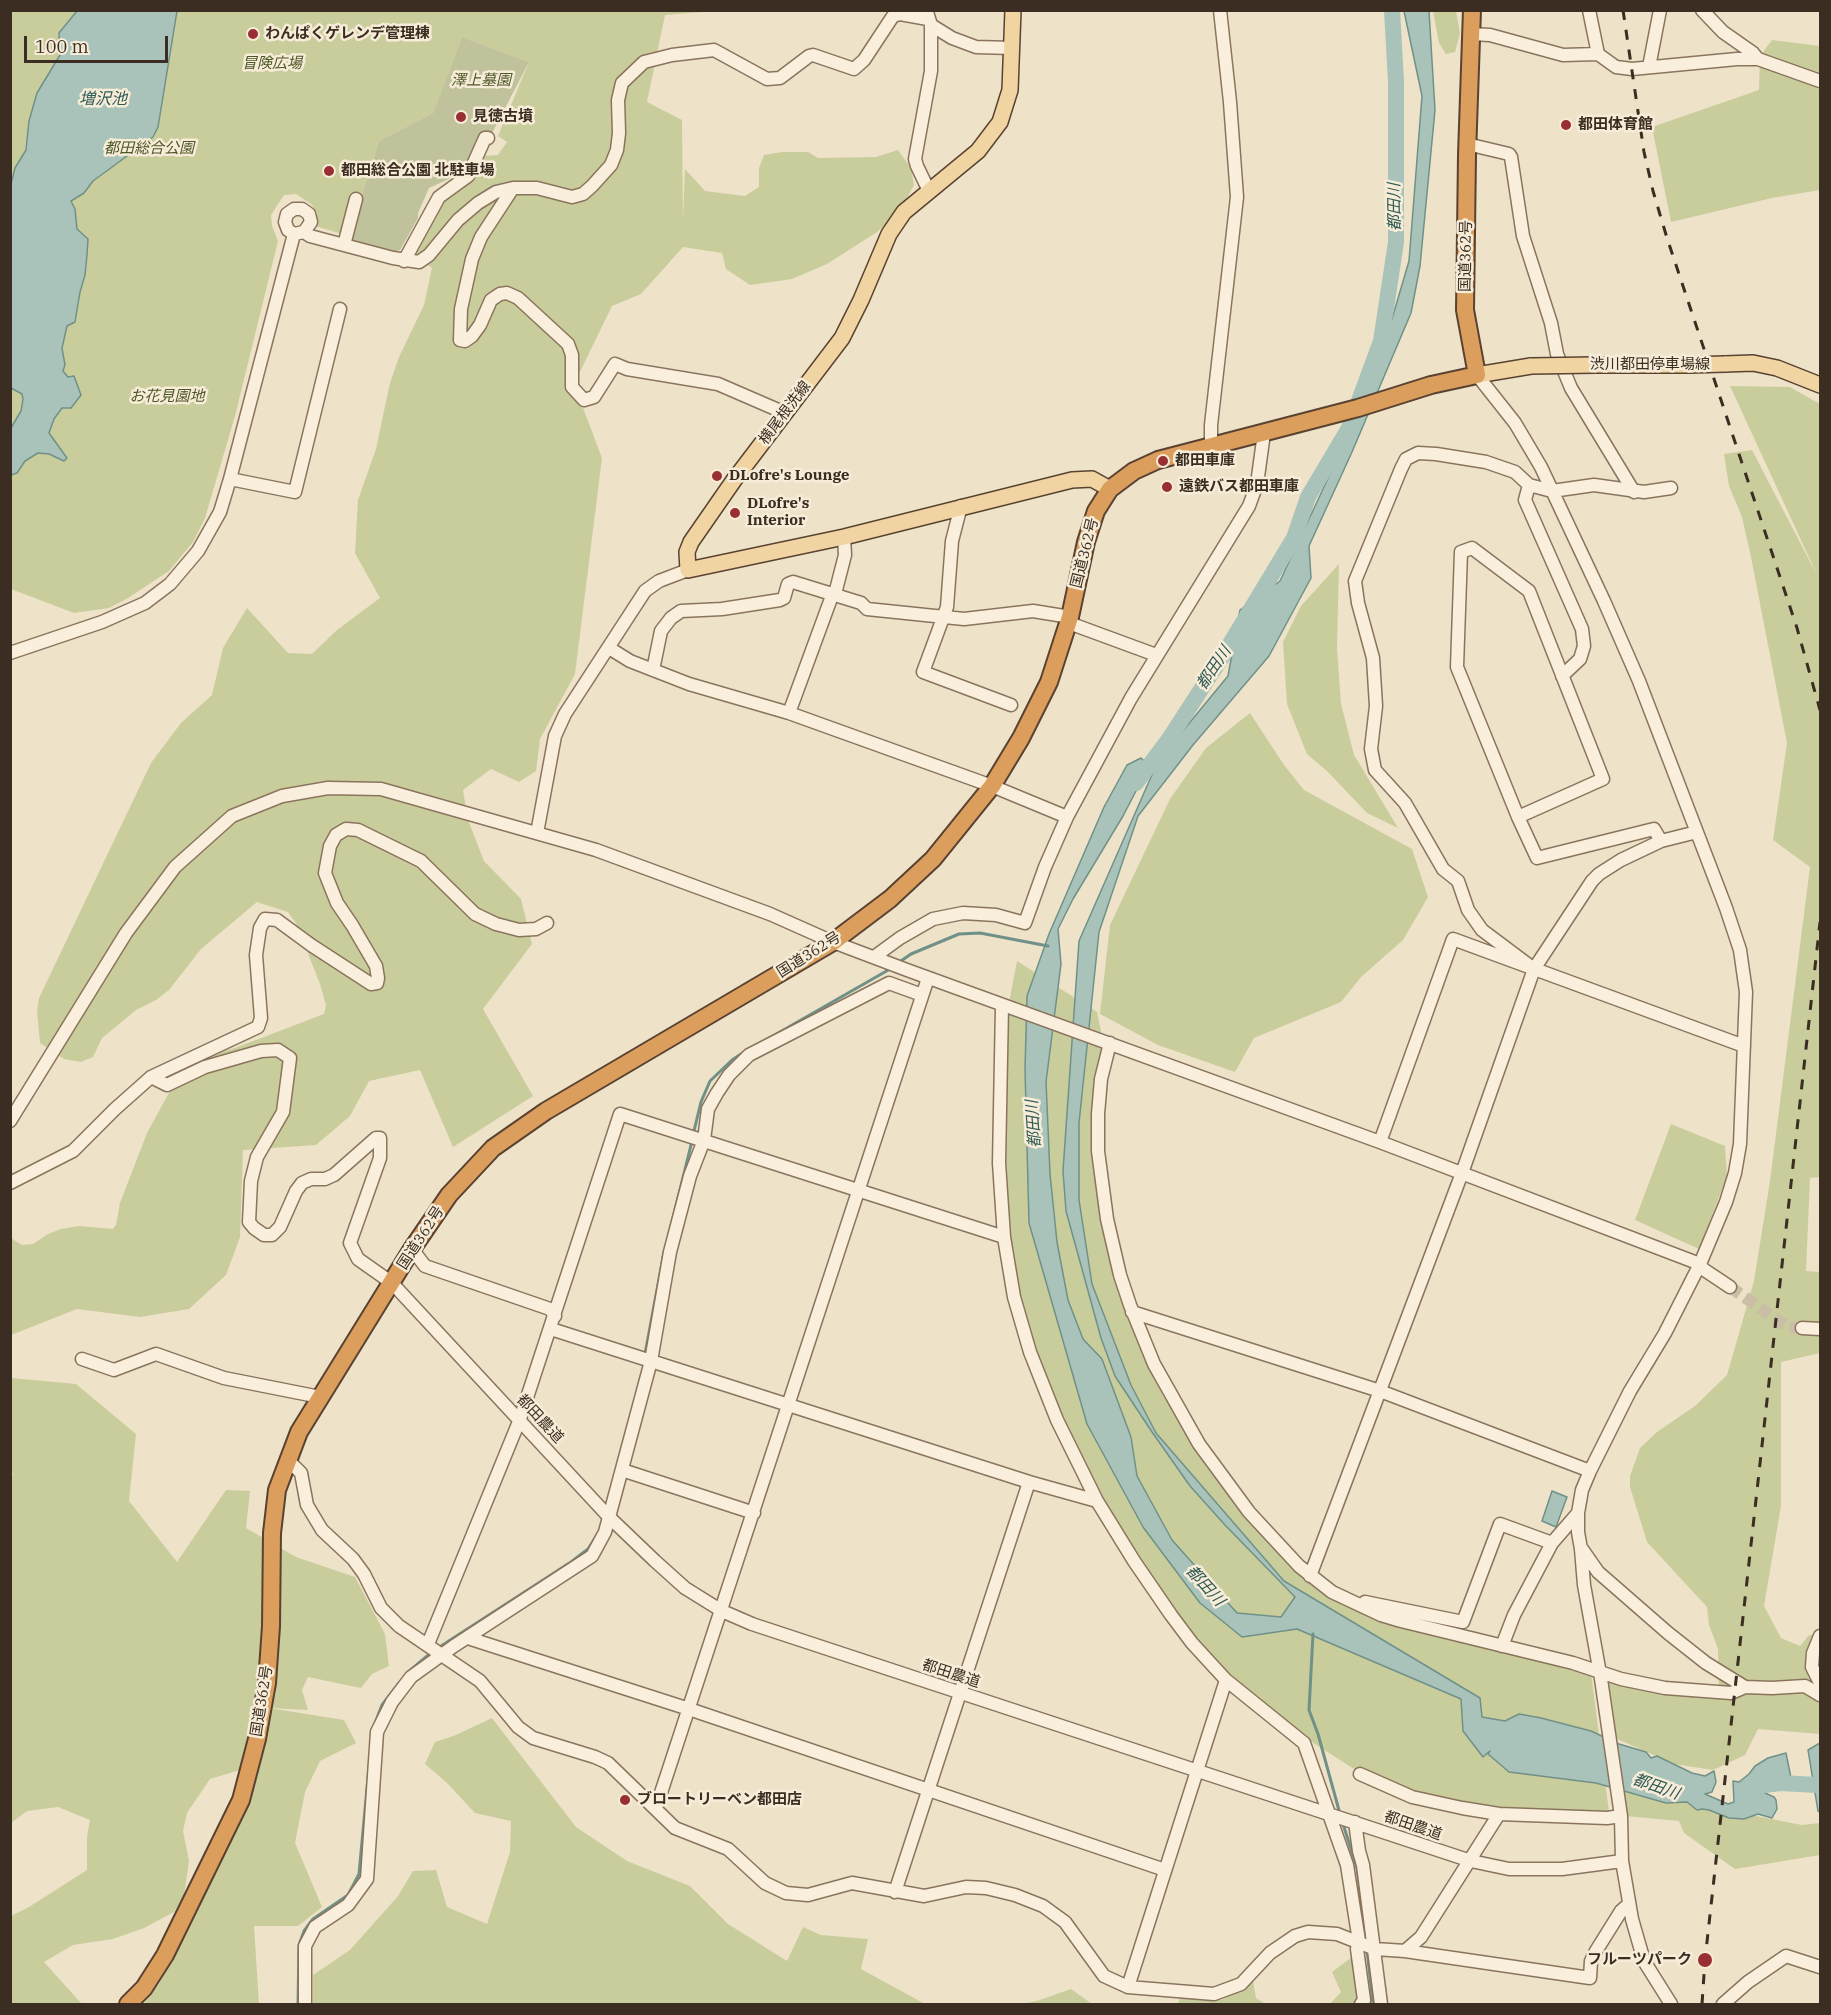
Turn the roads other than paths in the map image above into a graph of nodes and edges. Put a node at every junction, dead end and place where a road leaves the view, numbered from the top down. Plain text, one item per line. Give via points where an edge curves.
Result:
1 (1013, 10) edge
2 (1220, 10) edge
3 (1472, 10) edge
4 (1589, 10) edge
5 (1660, 10) edge
6 (1702, 10) edge
7 (929, 18) edge
8 (1471, 34) junction
9 (1012, 48) junction
10 (1598, 54) junction
11 (1758, 58) junction
12 (1649, 67) junction
13 (1821, 81) edge
14 (488, 138) dead end
15 (1467, 144) junction
16 (513, 188) junction
17 (929, 191) junction
18 (357, 199) dead end
19 (344, 245) junction
20 (404, 261) junction
21 (340, 309) dead end
22 (1477, 375) junction
23 (1821, 386) edge
24 (785, 413) junction
25 (1264, 433) junction
26 (1211, 445) junction
27 (230, 479) junction
28 (1529, 485) junction
29 (1671, 488) dead end
30 (1110, 489) junction
31 (1552, 491) junction
32 (1634, 492) junction
33 (961, 506) junction
34 (844, 537) junction
35 (688, 570) junction
36 (833, 593) junction
37 (944, 618) junction
38 (1069, 620) junction
39 (609, 648) junction
40 (10, 653) edge
41 (1156, 655) junction
42 (653, 670) junction
43 (1562, 676) junction
44 (1011, 705) dead end
45 (789, 712) junction
46 (992, 786) junction
47 (1067, 817) junction
48 (1518, 817) junction
49 (1697, 832) junction
50 (537, 833) junction
51 (1661, 841) junction
52 (547, 923) dead end
53 (833, 942) junction
54 (879, 959) junction
55 (1534, 969) junction
56 (928, 978) junction
57 (922, 995) junction
58 (1006, 1006) junction
59 (1110, 1043) junction
60 (1744, 1046) junction
61 (151, 1077) junction
62 (10, 1121) edge
63 (703, 1140) junction
64 (1380, 1142) junction
65 (1462, 1173) junction
66 (10, 1183) edge
67 (858, 1191) junction
68 (1004, 1237) junction
69 (412, 1249) junction
70 (1701, 1264) junction
71 (392, 1283) junction
72 (1730, 1287) tunnel mouth
73 (1132, 1312) junction
74 (553, 1323) junction
75 (1802, 1328) tunnel mouth
76 (1821, 1329) edge
77 (82, 1359) dead end
78 (646, 1359) junction
79 (1380, 1391) junction
80 (320, 1397) junction
81 (789, 1406) junction
82 (520, 1419) junction
83 (288, 1460) junction
84 (622, 1470) junction
85 (1590, 1471) junction
86 (1029, 1482) junction
87 (1097, 1501) junction
88 (754, 1513) junction
89 (1578, 1513) junction
90 (609, 1517) junction
91 (1552, 1544) junction
92 (1581, 1549) junction
93 (1310, 1576) junction
94 (1343, 1598) junction
95 (722, 1611) junction
96 (1821, 1636) edge
97 (468, 1638) junction
98 (1502, 1646) junction
99 (435, 1650) junction
100 (1599, 1675) junction
101 (1226, 1680) junction
102 (1821, 1683) edge
103 (1745, 1687) junction
104 (960, 1693) junction
105 (1821, 1695) edge
106 (689, 1710) junction
107 (1197, 1770) junction
108 (1360, 1774) dead end
109 (928, 1790) junction
110 (657, 1808) junction
111 (1331, 1814) junction
112 (1499, 1814) junction
113 (1621, 1816) junction
114 (1352, 1821) junction
115 (1471, 1861) junction
116 (1622, 1861) junction
117 (1165, 1870) junction
118 (895, 1892) junction
119 (1629, 1904) junction
120 (1367, 1945) junction
121 (1405, 1951) junction
122 (1821, 1967) edge
123 (1128, 1987) junction
124 (128, 2004) edge
125 (305, 2004) edge
126 (1360, 2004) edge
127 (1381, 2004) edge
128 (1671, 2004) edge
129 (1723, 2004) edge

1 - 9 main road, 横尾根洗線
2 - 26 street via 1237,197
3 - 8 highway, 国道362号
4 - 10 street
5 - 12 street
6 - 11 street via 1723,32
7 - 9 street via 951,38 976,47
7 - 16 street via 893,16 854,69 813,55 780,78 767,79 714,50 644,62 622,83 617,150 611,165 592,186 573,197 537,188
7 - 17 street via 931,71 915,159
8 - 10 street via 1490,35 1563,55
8 - 15 highway, 国道362号
9 - 17 main road, 横尾根洗線 via 1010,90 1000,122 978,151
10 - 12 street via 1616,67
11 - 12 street
11 - 13 street
14 - 20 street via 468,176 439,197
15 - 22 highway, 国道362号 via 1465,310
15 - 32 street via 1509,154 1523,236 1557,354 1571,388
16 - 20 street via 496,192 478,203 451,227 423,261
16 - 24 street via 481,237 472,259 461,309 460,340 472,336 491,300 507,293 518,298 568,344 572,387 584,400 594,397 615,364 718,384
17 - 24 main road, 横尾根洗線 via 894,226 842,338
18 - 19 street
19 - 20 street
19 - 27 street via 299,233
21 - 27 street via 295,492
22 - 23 main road, 渋川都田停車場線, bridge via 1531,366 1753,363
22 - 25 highway, 国道362号
22 - 31 street via 1515,423
24 - 35 main road, 横尾根洗線 via 691,542
25 - 26 highway, 国道362号
25 - 41 street via 1250,506
26 - 30 highway, 国道362号 via 1158,460
27 - 40 street via 220,512 198,551 161,591 121,615
28 - 31 street
28 - 43 street via 1525,500 1582,629 1584,646 1580,659
28 - 55 street via 1515,472 1486,462 1418,453 1406,459 1355,581 1373,658 1376,706 1371,749 1375,770 1405,803 1443,869 1458,881 1467,910 1482,930
29 - 32 street
30 - 33 main road via 1092,479 1072,480
30 - 38 highway, 国道362号 via 1096,511 1086,542
31 - 32 street via 1594,486
31 - 49 street via 1639,681
33 - 34 main road
33 - 37 street via 952,541
34 - 35 main road
34 - 36 street via 845,555
35 - 39 street via 645,591
36 - 37 street via 867,609
36 - 42 street via 793,582 780,600 681,611 661,631
36 - 45 street
37 - 38 street via 987,618 1033,611
37 - 44 street via 922,672
38 - 41 street
38 - 46 highway, 国道362号 via 1049,682
39 - 42 street
39 - 50 street via 555,736
41 - 47 street
42 - 45 street
43 - 48 street via 1603,779
43 - 48 street via 1529,591 1472,548 1461,552 1457,667
45 - 46 street
46 - 47 street
46 - 53 highway, 国道362号 via 933,859 890,899
47 - 54 street via 1025,923 996,915 963,913 933,919 900,938
48 - 51 street via 1536,858 1654,829
49 - 51 street
49 - 60 street via 1740,950 1746,992
50 - 53 street via 596,850
50 - 62 street via 381,789 328,788 282,796 231,816 175,867 126,933
51 - 55 street via 1621,860 1592,881
52 - 61 street via 536,929 519,930 474,914 421,861 358,830 346,829 336,835 330,846 325,873 336,903 375,966 377,983 371,984 277,920 265,919 256,955 261,1018 258,1027
53 - 54 street
53 - 69 highway, 国道362号 via 546,1111 493,1148 449,1195
54 - 56 street
55 - 60 street
55 - 64 street via 1453,939
55 - 65 street
56 - 57 street
56 - 58 street
57 - 63 street via 890,982 749,1055 729,1075 708,1109
57 - 67 street
58 - 59 street
58 - 68 street via 999,1163
59 - 64 street
59 - 73 street via 1101,1079 1098,1151 1113,1246
60 - 70 street via 1735,1173
61 - 66 street via 74,1151
61 - 71 street, 都田農道 via 167,1085 205,1066 251,1053 278,1050 287,1055 290,1068 286,1099 253,1167 249,1222 264,1235 272,1235 302,1183 334,1174 380,1138 380,1158 350,1243 358,1259
63 - 67 street
63 - 74 street via 620,1114
63 - 78 street via 670,1252
64 - 65 street
65 - 70 street
65 - 79 street
67 - 68 street
67 - 81 street
68 - 87 street via 1014,1297 1030,1352 1057,1420
69 - 71 highway, 国道362号
69 - 74 street via 425,1266 550,1309
70 - 72 street
70 - 85 street
71 - 80 highway, 国道362号
71 - 82 street, 都田農道
73 - 79 street
73 - 93 street via 1154,1364 1198,1444 1249,1512
74 - 78 street
74 - 82 street
75 - 76 street
77 - 80 street via 114,1370 156,1354 224,1378
78 - 81 street
78 - 84 street
79 - 85 street
79 - 93 street
80 - 83 highway, 国道362号 via 299,1431
81 - 86 street
81 - 88 street
82 - 90 street, 都田農道
82 - 99 street
83 - 99 street via 301,1473 307,1504 322,1530 353,1559 381,1608 399,1626
83 - 124 highway, 国道362号 via 277,1490 272,1533 267,1683 241,1800 165,1955 144,1988
84 - 88 street
84 - 90 street
85 - 89 street
86 - 87 street
86 - 104 street
87 - 101 street via 1171,1615
88 - 95 street
89 - 91 street
89 - 92 street
90 - 95 street, 都田農道 via 685,1588
90 - 97 street via 592,1556
91 - 94 street via 1500,1524 1463,1622
91 - 98 street
92 - 100 street
92 - 103 street via 1598,1572 1668,1633
93 - 94 street
94 - 98 street via 1401,1621
95 - 104 street, 都田農道
95 - 106 street
96 - 102 street via 1812,1667
97 - 99 street
97 - 106 street
98 - 100 street
99 - 110 street via 480,1681 518,1727 533,1738 608,1763
99 - 125 street via 392,1702 377,1732 367,1879 348,1905 315,1927 305,1946
100 - 103 street via 1665,1688 1731,1693
100 - 113 street
101 - 107 street
101 - 111 street via 1304,1743
103 - 105 street via 1805,1686
104 - 107 street, 都田農道
104 - 109 street
106 - 109 street
106 - 110 street
107 - 111 street, 都田農道
107 - 117 street
108 - 112 street via 1412,1797
109 - 117 street
109 - 118 street
110 - 118 street via 675,1828 728,1849 765,1883 786,1893 808,1894 852,1883
111 - 114 street, 都田農道
111 - 120 street
112 - 113 street
112 - 115 street
113 - 116 street
114 - 115 street, 都田農道
114 - 120 street via 1363,1865
115 - 116 street, 都田農道 via 1509,1869 1562,1869
115 - 121 street via 1421,1937
116 - 119 street
117 - 123 street
118 - 123 street via 924,1896 966,1887 986,1888 1042,1906 1065,1922 1104,1976
119 - 121 street via 1596,1951 1590,1978
119 - 128 street via 1644,1961
120 - 121 street
120 - 123 street via 1337,1934 1308,1932 1270,1953 1241,1984 1214,1994
120 - 126 street via 1357,1949 1364,2000
120 - 127 street
122 - 129 street via 1786,1956

